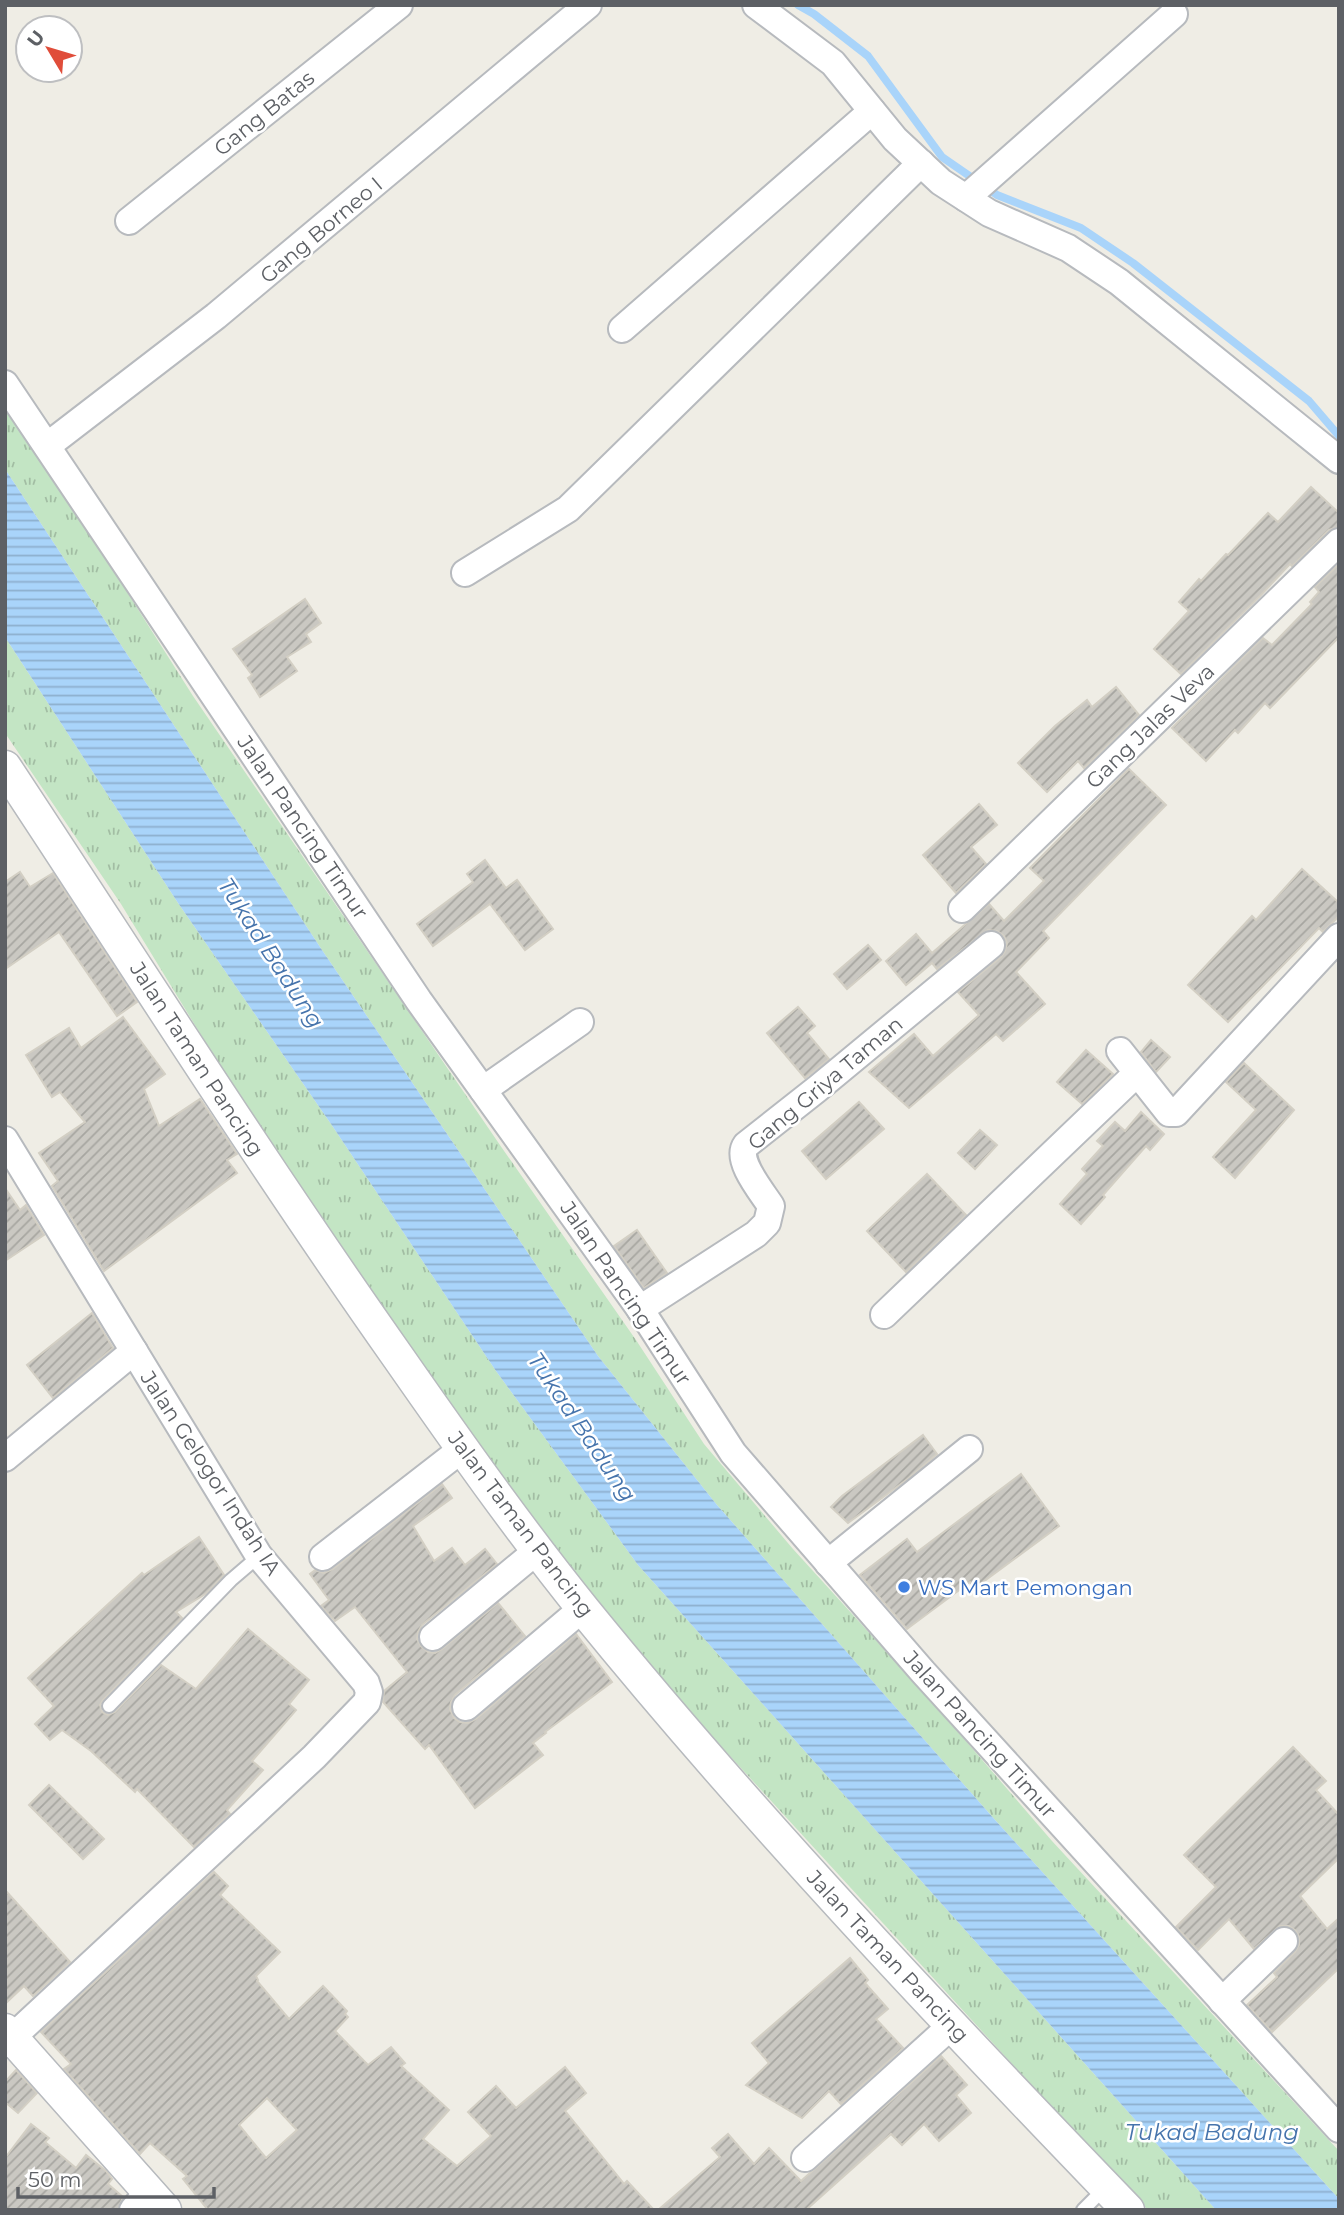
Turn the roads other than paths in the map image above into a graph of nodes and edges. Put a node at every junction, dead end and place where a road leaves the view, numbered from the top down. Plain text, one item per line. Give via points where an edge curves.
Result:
1 (399, 5) edge
2 (588, 5) edge
3 (756, 5) edge
4 (1174, 15) dead end
5 (872, 111) junction
6 (921, 163) junction
7 (974, 191) junction
8 (129, 221) dead end
9 (622, 329) dead end
10 (5, 384) edge
11 (47, 446) junction
12 (1339, 460) edge
13 (1339, 542) edge
14 (465, 573) dead end
15 (5, 767) edge
16 (962, 909) dead end
17 (1339, 937) edge
18 (990, 944) dead end
19 (580, 1022) dead end
20 (1120, 1051) dead end
21 (1136, 1074) junction
22 (483, 1090) junction
23 (5, 1140) edge
24 (640, 1309) junction
25 (884, 1315) dead end
26 (134, 1351) junction
27 (462, 1449) junction
28 (969, 1449) dead end
29 (5, 1458) edge
30 (538, 1550) junction
31 (259, 1556) junction
32 (323, 1557) dead end
33 (828, 1563) junction
34 (583, 1608) junction
35 (433, 1637) dead end
36 (109, 1706) dead end
37 (466, 1707) dead end
38 (1284, 1941) dead end
39 (1222, 2001) junction
40 (952, 2025) junction
41 (7, 2037) edge
42 (1339, 2130) edge
43 (805, 2158) dead end
44 (1106, 2187) junction
45 (149, 2204) edge
46 (1083, 2210) edge
47 (1128, 2210) edge

1 - 8 street, Gang Batas
2 - 11 street, Gang Borneo I via 216,316
3 - 5 street via 834,63
4 - 7 street
5 - 6 street
5 - 9 street
6 - 7 street via 941,182
6 - 14 street via 568,509
7 - 12 street via 1018,227 1068,248 1119,282
10 - 11 street, Jalan Pancing Timur
11 - 22 street, Jalan Pancing Timur
13 - 16 street, Gang Jalas Veva
15 - 27 street, Jalan Taman Pancing via 311,1233
17 - 21 street via 1177,1113 1169,1113
18 - 24 street, Gang Griya Taman via 746,1145 744,1162 771,1206 767,1223
19 - 22 street
20 - 21 street
21 - 25 street
22 - 24 street, Jalan Pancing Timur
23 - 26 street, Jalan Gelogor Indah IA
24 - 33 street, Jalan Pancing Timur via 733,1453
26 - 29 street
26 - 31 street, Jalan Gelogor Indah IA
27 - 30 street, Jalan Taman Pancing
27 - 32 street
28 - 33 street
30 - 34 street, Jalan Taman Pancing
30 - 35 street
31 - 36 lane
31 - 41 street, Jalan Gelogor Indah IA via 366,1683 367,1702 304,1766
33 - 39 street, Jalan Pancing Timur
34 - 37 street
34 - 40 street, Jalan Taman Pancing via 767,1824
38 - 39 street
39 - 42 street, Jalan Pancing Timur
40 - 43 street
40 - 44 street, Jalan Taman Pancing
41 - 45 street
44 - 46 lane
44 - 47 street, Jalan Taman Pancing

